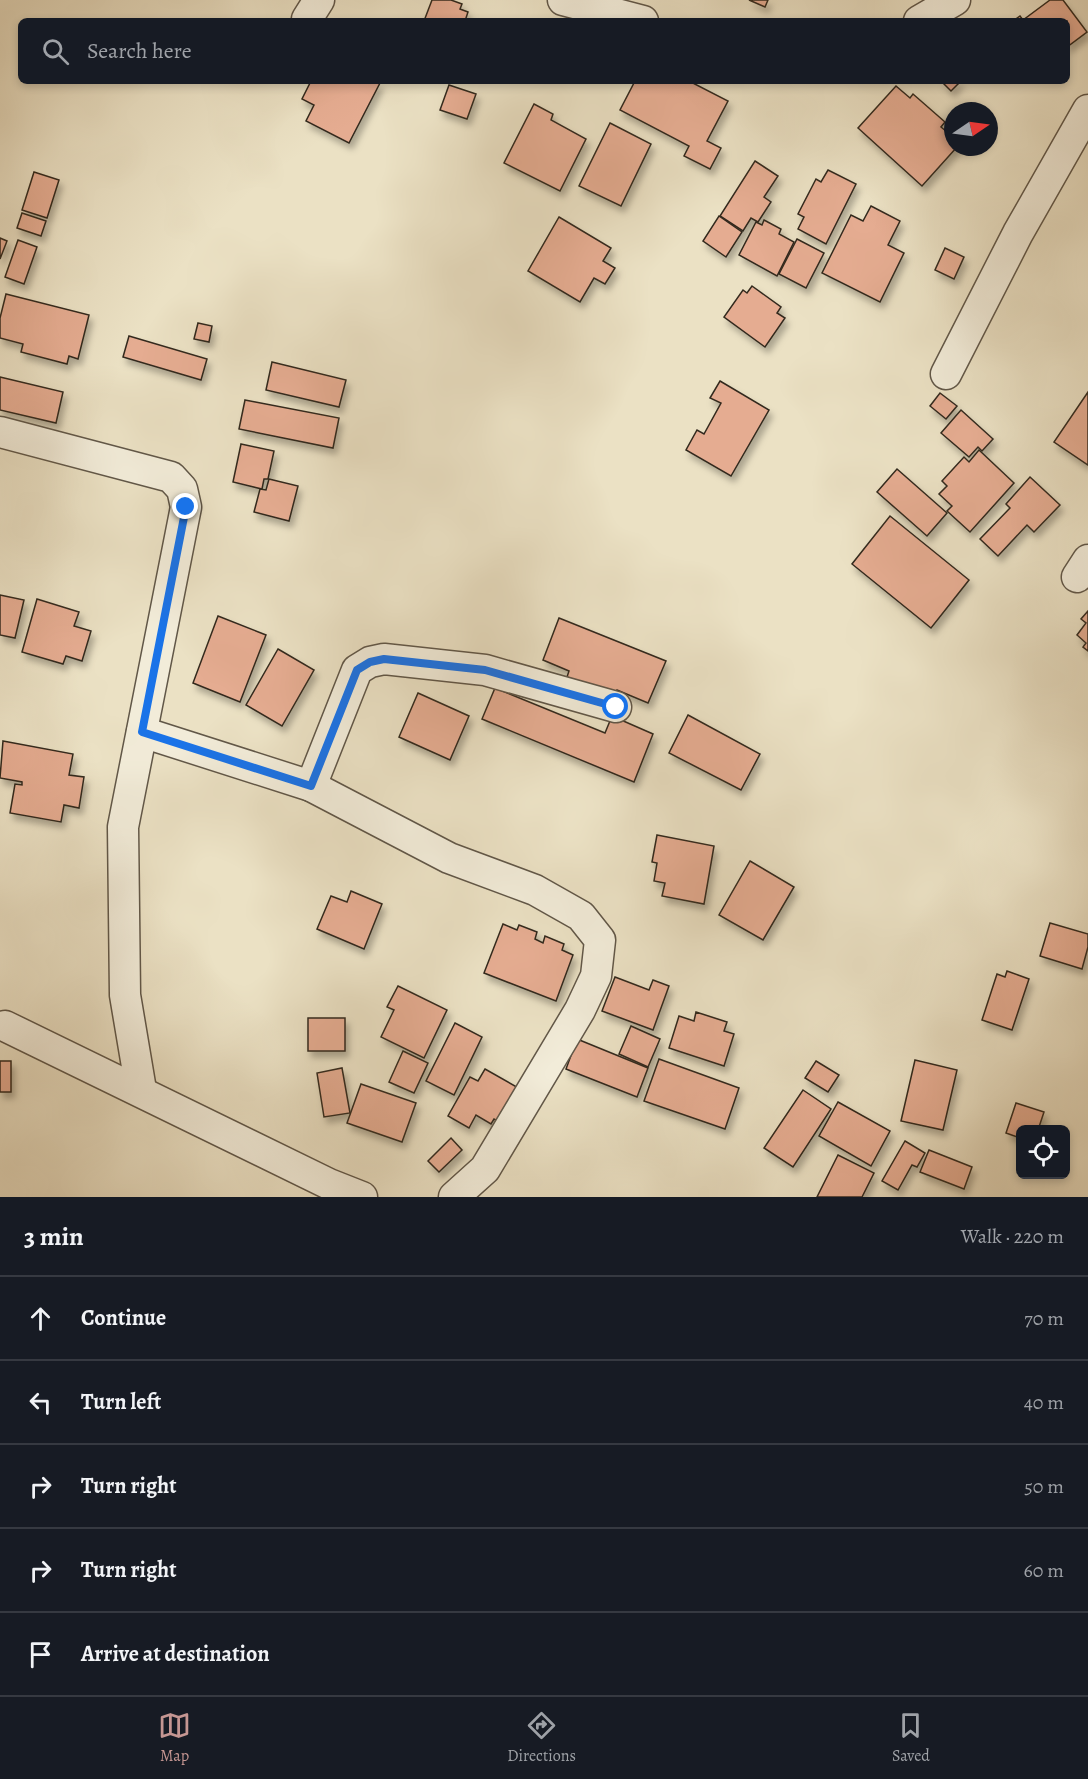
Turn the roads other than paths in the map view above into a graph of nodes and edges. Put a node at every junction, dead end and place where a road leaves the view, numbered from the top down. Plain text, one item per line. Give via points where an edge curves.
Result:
1 (563, 0) edge
2 (955, 0) edge
3 (632, 18) edge
4 (924, 18) edge
5 (1088, 110) edge
6 (946, 374) dead end
7 (0, 432) edge
8 (616, 707) dead end
9 (142, 732) junction
10 (311, 786) junction
11 (5, 1026) dead end
12 (141, 1090) junction
13 (486, 1183) edge
14 (324, 1190) edge
15 (362, 1197) edge
16 (454, 1197) edge

1 - 3 street
2 - 4 street
5 - 6 street via 1018,233
7 - 9 street via 171,477 182,489 186,507
8 - 10 street via 485,670 384,659 370,662 357,670
9 - 10 street
9 - 12 street via 123,827 126,995
10 - 13 street via 448,858 535,890 581,916 600,940 596,976
11 - 12 street
12 - 14 street
13 - 16 street
14 - 15 street

